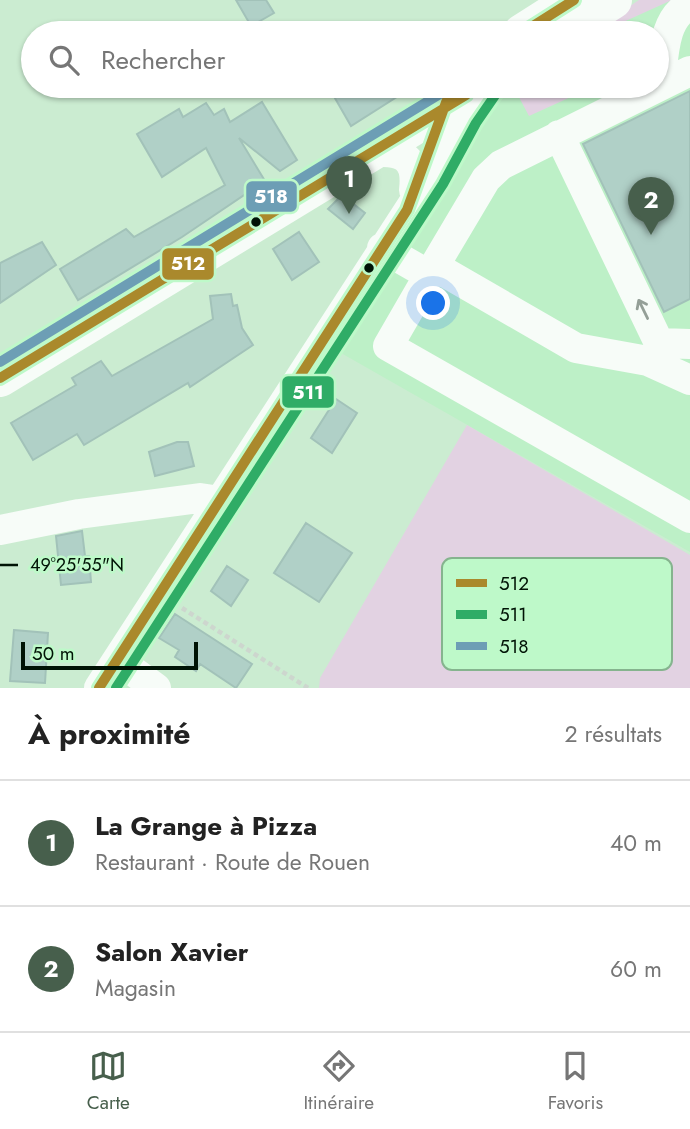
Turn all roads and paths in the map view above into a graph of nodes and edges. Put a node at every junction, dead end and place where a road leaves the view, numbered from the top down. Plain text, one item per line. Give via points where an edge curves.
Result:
1 (574, 0) edge
2 (612, 0) edge
3 (690, 5) edge
4 (541, 21) edge
5 (580, 21) edge
6 (672, 29) edge
7 (690, 71) edge
8 (669, 82) edge
9 (437, 98) edge
10 (439, 98) edge
11 (443, 98) edge
12 (475, 98) edge
13 (616, 98) edge
14 (559, 135) junction
15 (369, 153) junction
16 (411, 199) junction
17 (382, 248) junction
18 (432, 271) junction
19 (63, 338) junction
20 (690, 344) edge
21 (0, 378) edge
22 (690, 380) edge
23 (220, 501) junction
24 (690, 518) edge
25 (0, 530) edge
26 (160, 594) junction
27 (118, 660) junction
28 (99, 688) edge
29 (156, 688) edge
30 (309, 688) edge

1 - 4 main road
2 - 5 main road
3 - 6 street via 679,10
7 - 8 street
9 - 19 main road via 214,232
10 - 15 main road
11 - 16 street
12 - 16 street via 431,176
13 - 14 street
14 - 18 street via 493,171
20 -> 14 street via 659,343
15 - 16 street via 388,152 406,158 414,168
15 - 19 main road
16 - 17 street
17 - 18 street
17 - 23 street
18 - 22 street via 576,348 648,361
18 - 24 street via 388,346
19 - 21 main road
23 - 25 street via 200,498 160,503
23 - 26 street
26 - 27 street
26 - 30 path
27 - 28 street
27 - 29 street

